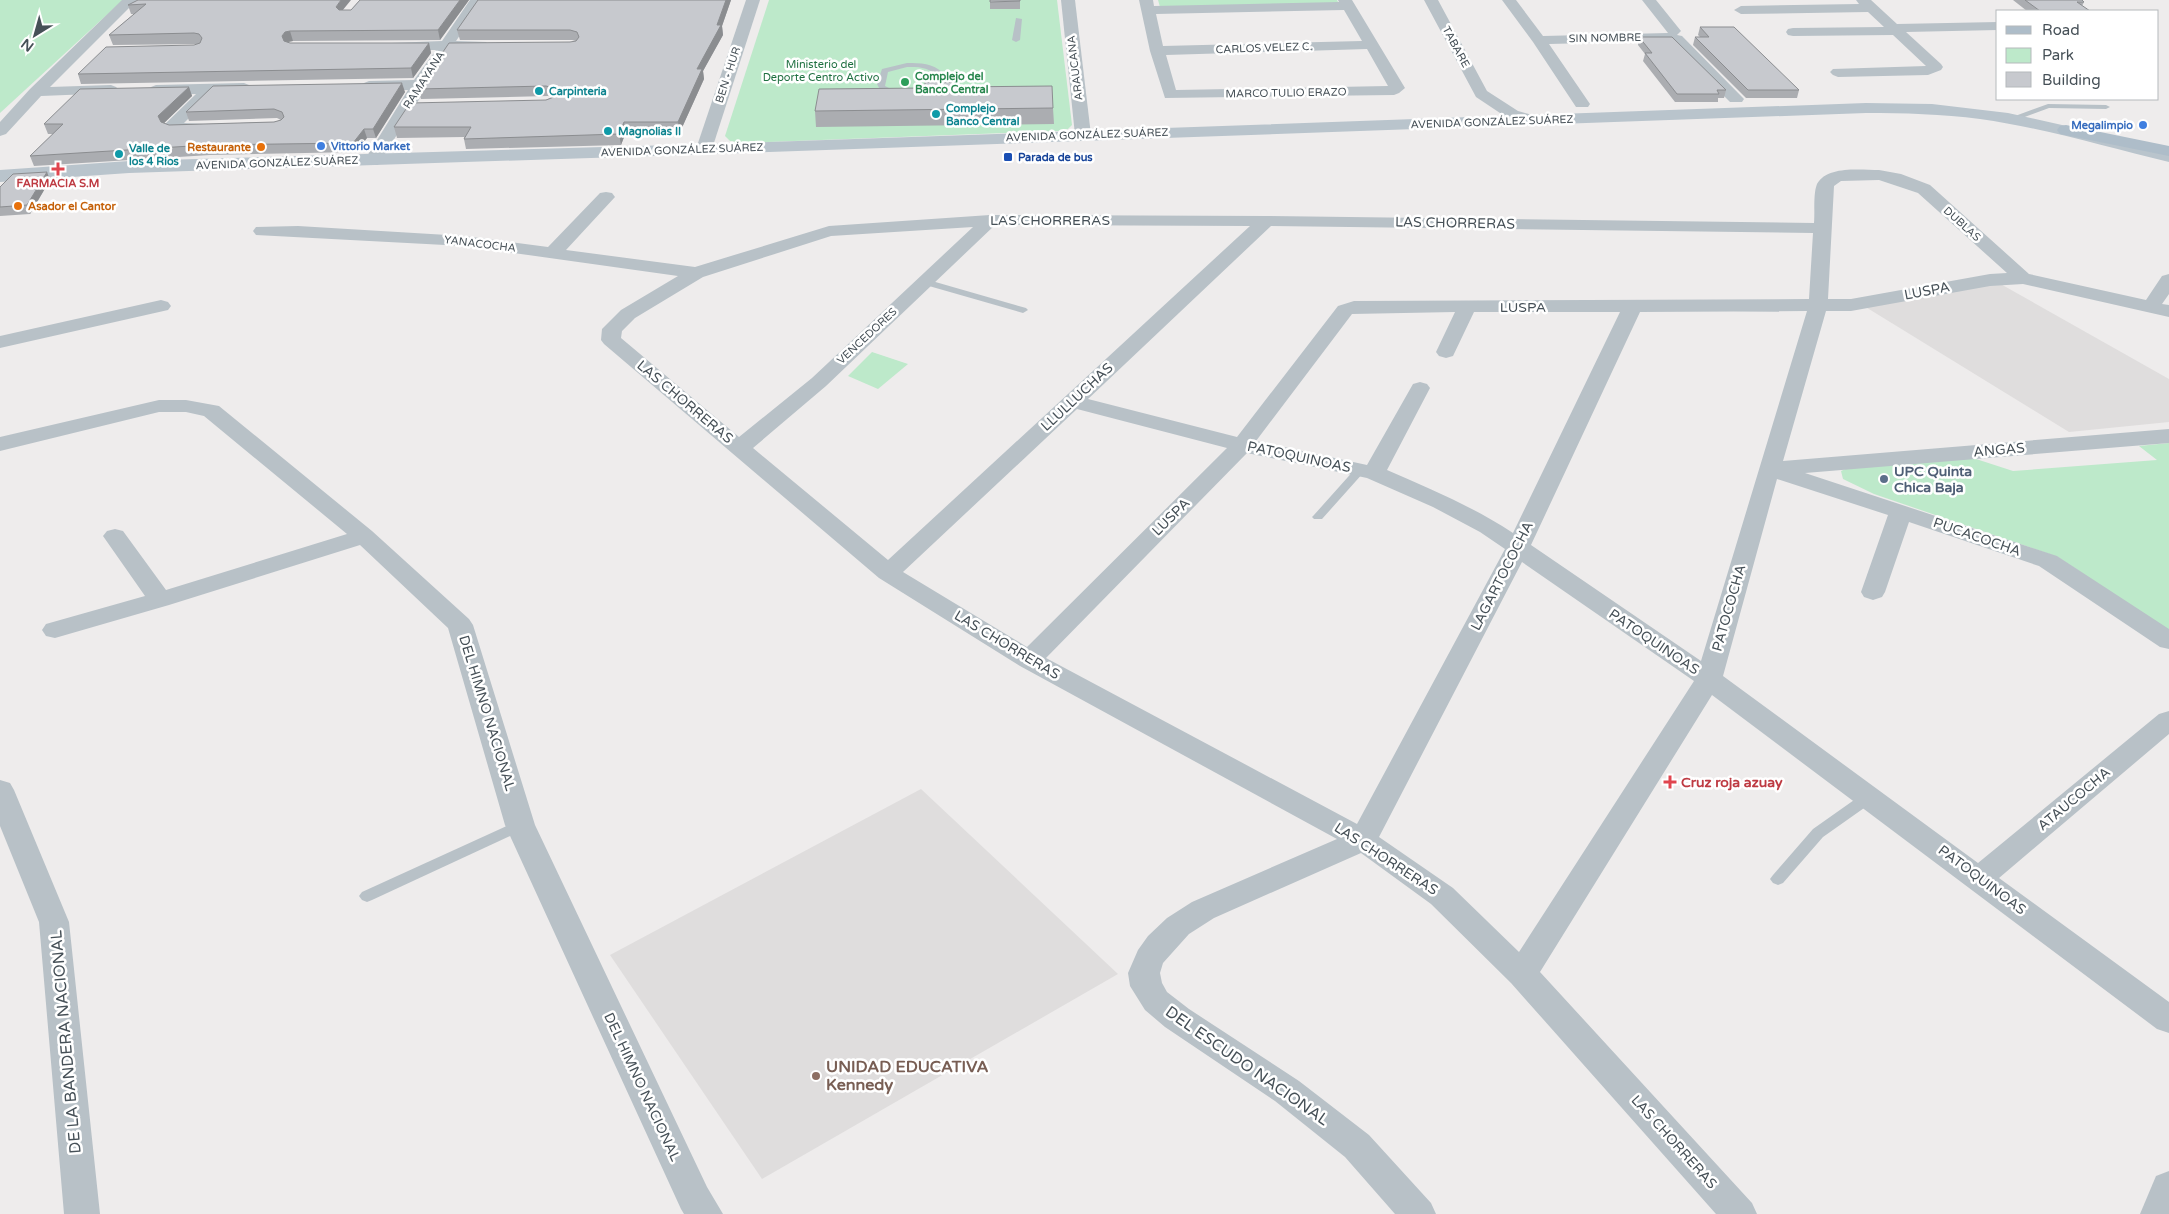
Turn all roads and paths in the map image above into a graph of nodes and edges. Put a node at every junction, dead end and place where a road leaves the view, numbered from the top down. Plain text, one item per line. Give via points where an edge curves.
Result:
1 (130, 0) edge
2 (477, 0) edge
3 (753, 0) edge
4 (1068, 0) edge
5 (1431, 0) edge
6 (1510, 0) edge
7 (1649, 0) edge
8 (1346, 3) edge
9 (1867, 4) edge
10 (1147, 5) edge
11 (1741, 10) dead end
12 (1018, 19) dead end
13 (1996, 26) edge
14 (1896, 30) junction
15 (1674, 31) dead end
16 (1793, 32) dead end
17 (1016, 40) dead end
18 (1539, 40) junction
19 (447, 45) junction
20 (495, 45) edge
21 (1370, 45) junction
22 (380, 46) edge
23 (94, 51) dead end
24 (1157, 51) junction
25 (75, 52) junction
26 (1838, 72) dead end
27 (938, 76) joint
28 (419, 85) junction
29 (350, 86) edge
30 (260, 88) edge
31 (211, 89) junction
32 (123, 90) edge
33 (142, 90) edge
34 (35, 92) junction
35 (1481, 94) junction
36 (1736, 99) dead end
37 (1582, 104) dead end
38 (407, 106) junction
39 (426, 106) edge
40 (2106, 107) dead end
41 (2011, 119) junction
42 (1534, 120) junction
43 (1471, 123) junction
44 (220, 126) edge
45 (2066, 130) junction
46 (0, 131) edge
47 (1083, 135) junction
48 (704, 150) junction
49 (2169, 151) edge
50 (2169, 157) edge
51 (372, 160) junction
52 (2169, 168) edge
53 (0, 176) edge
54 (0, 188) edge
55 (606, 197) dead end
56 (990, 220) junction
57 (1266, 221) junction
58 (1822, 228) junction
59 (262, 231) dead end
60 (552, 254) junction
61 (696, 273) junction
62 (2023, 278) junction
63 (2169, 280) edge
64 (925, 282) junction
65 (161, 306) dead end
66 (1818, 306) junction
67 (1467, 307) junction
68 (1632, 307) junction
69 (2160, 309) edge
70 (1023, 310) dead end
71 (0, 342) edge
72 (1446, 352) dead end
73 (1420, 388) dead end
74 (1072, 401) junction
75 (2169, 436) edge
76 (0, 444) edge
77 (1242, 445) junction
78 (740, 447) junction
79 (1769, 469) junction
80 (1367, 471) junction
81 (1901, 511) junction
82 (1318, 516) dead end
83 (115, 536) dead end
84 (364, 536) junction
85 (1517, 549) junction
86 (888, 573) junction
87 (1873, 592) dead end
88 (160, 600) junction
89 (55, 630) dead end
90 (2169, 641) edge
91 (1029, 660) junction
92 (1709, 679) junction
93 (2169, 720) edge
94 (0, 790) edge
95 (1869, 797) junction
96 (520, 825) junction
97 (1363, 840) junction
98 (1979, 878) junction
99 (1778, 879) dead end
100 (367, 896) dead end
101 (1522, 974) junction
102 (2169, 1020) edge
103 (2169, 1187) edge
104 (82, 1214) edge
105 (705, 1214) edge
106 (1418, 1214) edge
107 (1739, 1214) edge
108 (2158, 1214) edge

1 - 25 street
2 - 19 street, RAMAYANA
3 - 48 street, BEN - HUR
4 - 47 street, ARAUCANA
5 - 35 street, TABARE
6 - 18 street
7 - 15 street
8 - 10 street
8 - 21 street, MARCO TULIO ERAZO
9 - 11 street
9 - 14 street
10 - 24 street, MARCO TULIO ERAZO
12 - 17 lane
13 - 14 street
14 - 16 street
14 - 26 street via 1936,67
18 - 36 street, SIN NOMBRE via 1677,38
18 - 37 street
19 - 20 street
19 - 22 street
19 - 28 street, RAMAYANA
21 - 24 street, CARLOS VELEZ C.
21 - 24 street, MARCO TULIO ERAZO via 1397,88 1394,90 1170,95
23 - 25 street
25 - 34 street
27 - 27 lane via 932,68 907,64 885,71 881,84 893,93 921,93 937,85
28 - 29 street
28 - 38 street, RAMAYANA
30 - 31 street
31 - 33 street
31 - 44 street via 171,126
32 - 34 street
34 - 46 street
35 - 42 street, TABARE via 1512,114
35 - 43 street via 1480,109
38 - 39 street
38 - 51 street, RAMAYANA
40 - 41 lane via 2048,106
41 - 42 main road, AVENIDA GONZÁLEZ SUÁREZ via 1952,110 1866,108
41 - 45 main road, AVENIDA GONZÁLEZ SUÁREZ
42 - 43 main road, AVENIDA GONZÁLEZ SUÁREZ
43 - 47 main road, AVENIDA GONZÁLEZ SUÁREZ
45 - 49 main road
45 - 50 main road, AVENIDA GONZÁLEZ SUÁREZ
47 - 48 main road, AVENIDA GONZÁLEZ SUÁREZ
48 - 51 main road, AVENIDA GONZÁLEZ SUÁREZ
51 - 53 main road, AVENIDA GONZÁLEZ SUÁREZ via 88,169
52 - 54 main road, AVENIDA GONZÁLEZ SUÁREZ via 2019,131 1882,119 489,166
55 - 60 street
56 - 57 street, LAS CHORRERAS
56 - 61 street, LAS CHORRERAS via 829,232
56 - 64 street, VENCEDORES
57 - 58 street, LAS CHORRERAS
57 - 74 street, LLULLUCHAS
58 - 62 street, DUBLAS via 1825,185 1830,179 1879,175 1895,178 1924,189
58 - 66 street, PATOCOCHA
59 - 60 street, YANACOCHA via 464,241
60 - 61 street, YANACOCHA
61 - 78 street, LAS CHORRERAS via 628,314 612,329 611,340
62 - 66 street, LUSPA via 1990,280 1851,306
62 - 69 street, LUSPA
63 - 69 street
64 - 70 lane
64 - 78 street, VENCEDORES via 819,382
65 - 71 street
66 - 68 street, LUSPA
66 - 79 street, PATOCOCHA
67 - 68 street, LUSPA
67 - 72 street
67 - 77 street, LUSPA via 1354,307 1345,310
68 - 85 street, LAGARTOCOCHA
73 - 80 street
74 - 77 street, PATOQUINOAS
74 - 86 street, LLULLUCHAS
75 - 79 street, ANGAS
76 - 84 street, DEL HIMNO NACIONAL via 159,406 186,406 211,411
77 - 80 street, PATOQUINOAS
77 - 91 street, LUSPA
78 - 86 street, LAS CHORRERAS
79 - 81 street, PUCACOCHA
79 - 92 street, PATOCOCHA
80 - 82 lane
80 - 85 street, PATOQUINOAS via 1441,502 1488,528
81 - 87 street
81 - 90 street, PUCACOCHA via 2048,561
83 - 88 street
84 - 88 street
84 - 96 street, DEL HIMNO NACIONAL via 460,624
85 - 92 street, PATOQUINOAS
85 - 97 street, LAGARTOCOCHA
86 - 91 street, LAS CHORRERAS
88 - 89 street
91 - 97 street, LAS CHORRERAS
92 - 95 street, PATOQUINOAS
92 - 101 street, PATOCOCHA
93 - 98 street, ATAUCOCHA
94 - 104 street, DE LA BANDERA NACIONAL via 54,922
95 - 98 street, PATOQUINOAS
95 - 99 lane via 1818,833
96 - 100 lane
96 - 105 street, DEL HIMNO NACIONAL via 694,1198
97 - 101 street, LAS CHORRERAS via 1442,896
97 - 106 street, DEL ESCUDO NACIONAL via 1203,910 1178,926 1159,945 1144,973 1146,986 1156,1001 1287,1090 1357,1146
98 - 102 street, PATOQUINOAS
101 - 107 street, LAS CHORRERAS
103 - 108 street

